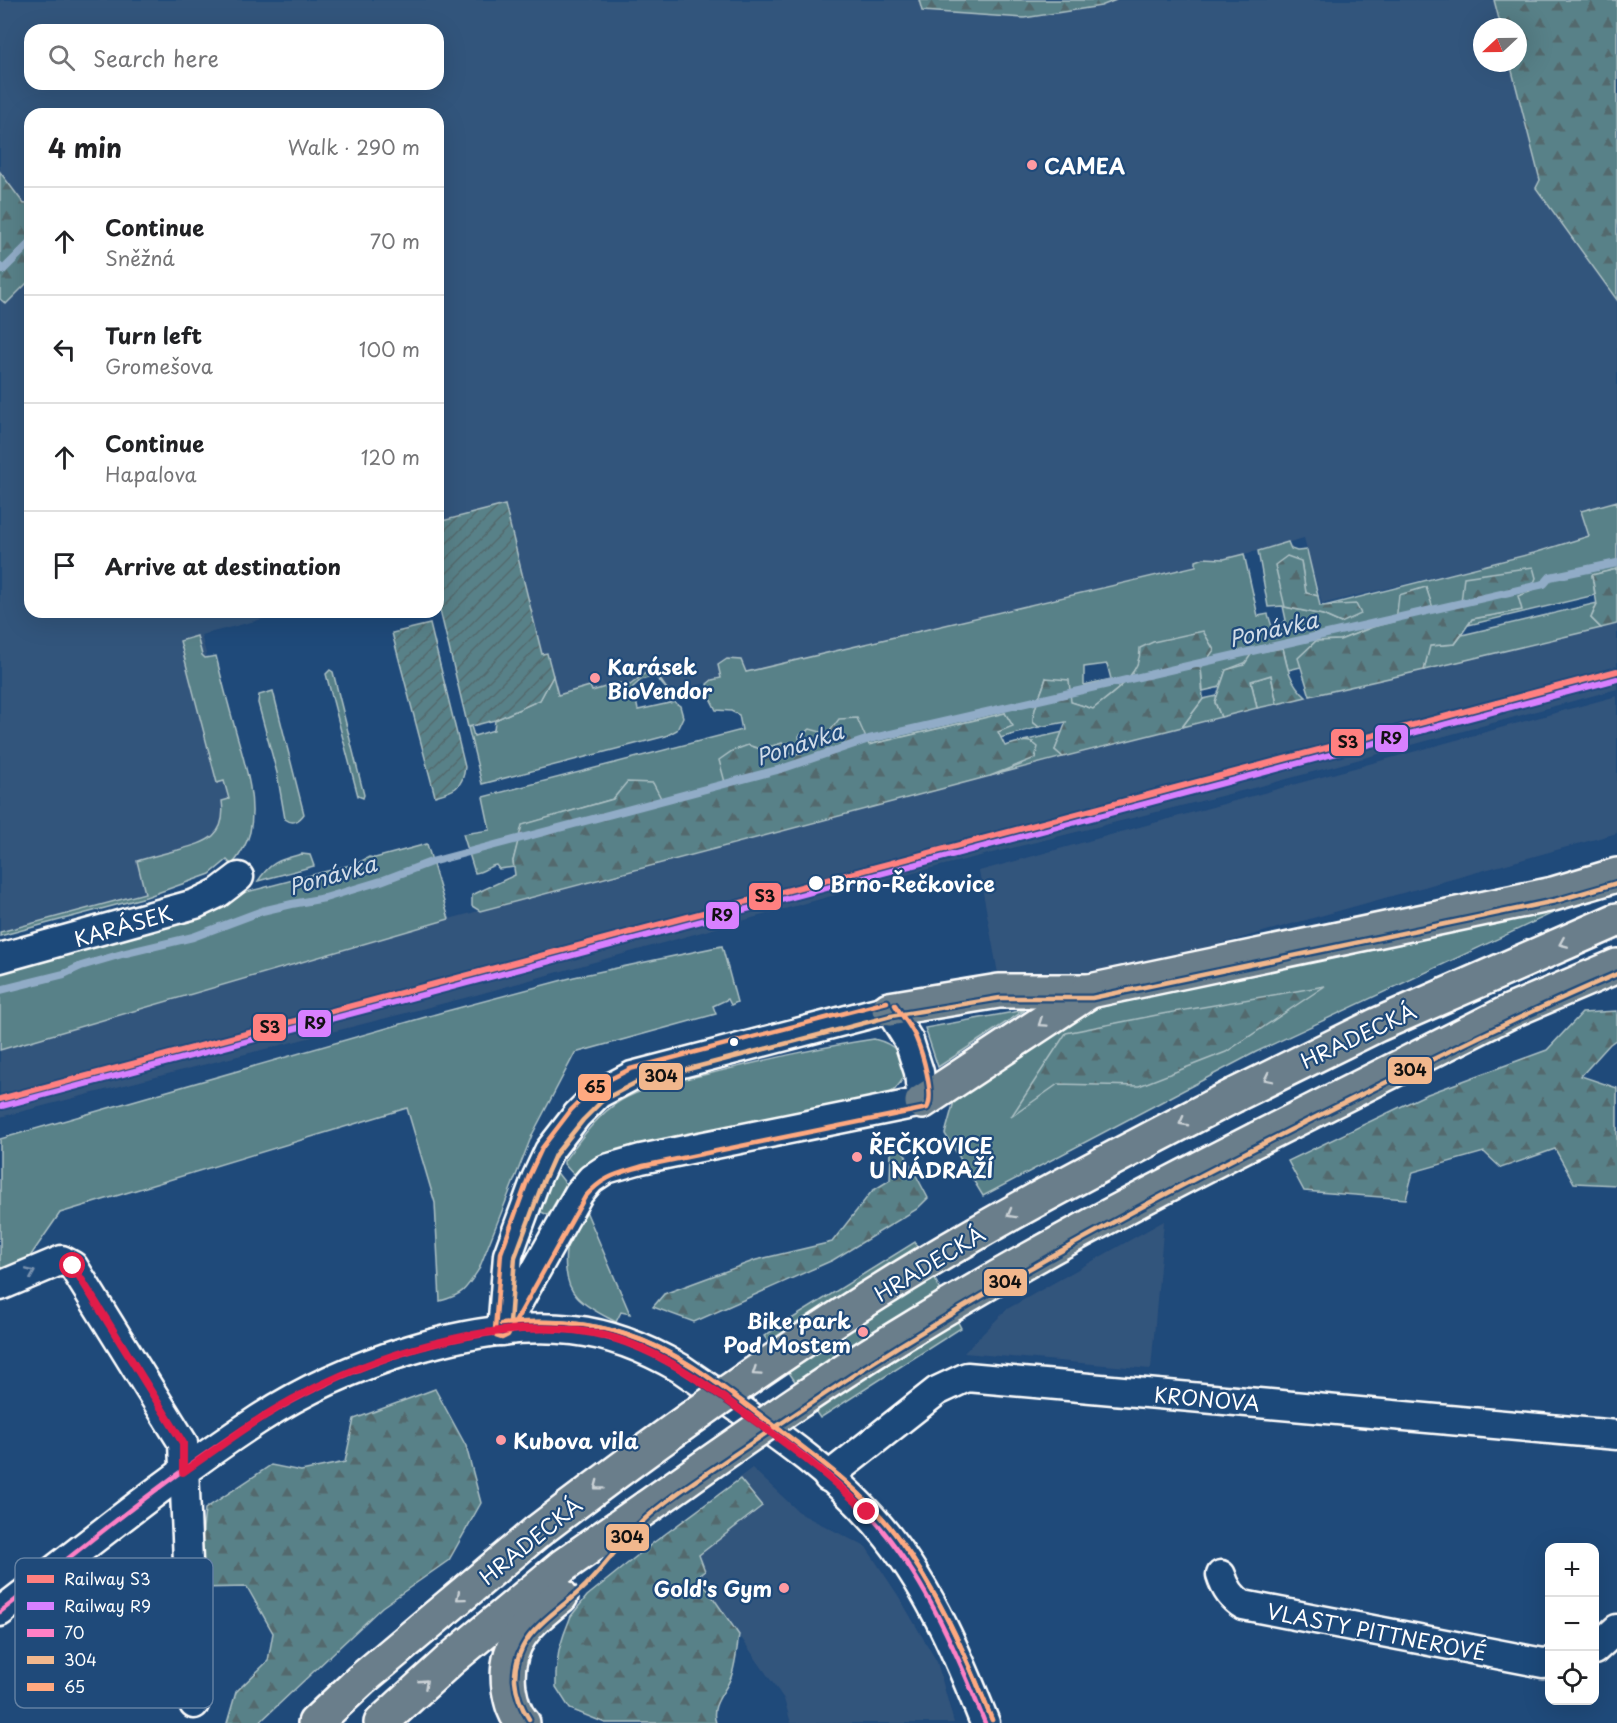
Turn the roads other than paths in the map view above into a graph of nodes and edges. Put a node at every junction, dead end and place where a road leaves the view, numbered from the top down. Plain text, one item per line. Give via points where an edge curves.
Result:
1 (1617, 875) edge
2 (239, 877) dead end
3 (1617, 920) edge
4 (0, 958) edge
5 (1617, 966) edge
6 (1090, 991) junction
7 (889, 1010) junction
8 (922, 1102) junction
9 (0, 1286) edge
10 (502, 1331) junction
11 (1617, 1436) edge
12 (183, 1472) junction
13 (828, 1477) junction
14 (71, 1558) edge
15 (189, 1558) edge
16 (571, 1574) junction
17 (1221, 1575) dead end
18 (15, 1601) edge
19 (0, 1612) edge
20 (1617, 1629) edge
21 (1599, 1645) edge
22 (1545, 1663) edge
23 (315, 1723) edge
24 (381, 1723) edge
25 (523, 1723) edge
26 (985, 1723) edge

1 - 6 highway via 1553,894
2 - 4 street, KARÁSEK via 195,904
3 -> 23 highway, HRADECKÁ, bridge via 1377,1025 1235,1095 1032,1202 872,1297 753,1374 537,1532
5 - 16 highway, HRADECKÁ, bridge via 1511,1011 1141,1198 1024,1262 795,1404 647,1507
6 - 7 highway via 999,991
6 -> 8 highway
7 - 8 street via 909,1041 919,1072
7 - 10 street via 632,1076 598,1094 549,1151 536,1179 508,1255
8 - 10 street via 606,1169 579,1193
9 -> 12 street via 62,1260 73,1266 178,1433 183,1443
10 - 12 street via 429,1346 360,1368 304,1393
10 - 13 street via 574,1330 643,1349 680,1368
11 - 13 street, KRONOVA via 967,1377 937,1390
12 - 14 street
12 - 15 street
13 - 26 street via 867,1512 911,1570 948,1633
24 -> 16 highway, HRADECKÁ via 450,1660
16 - 25 highway via 513,1645 508,1680 514,1709
17 - 22 street, VLASTY PITTNEROVÉ via 1234,1599 1244,1605
18 - 19 street
20 - 21 street

